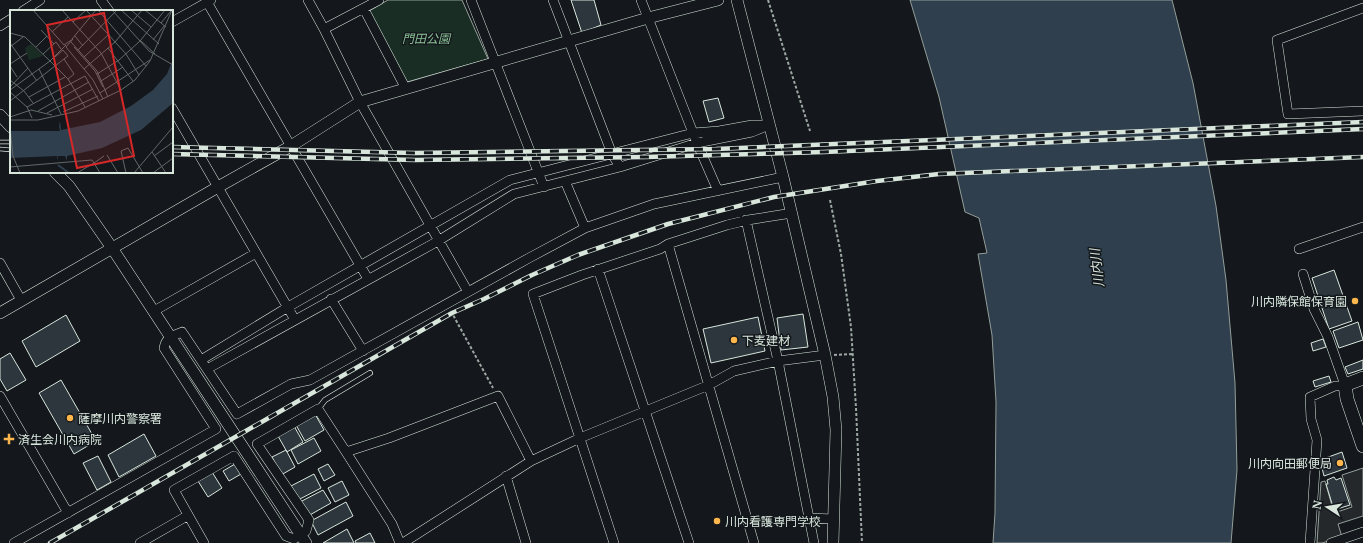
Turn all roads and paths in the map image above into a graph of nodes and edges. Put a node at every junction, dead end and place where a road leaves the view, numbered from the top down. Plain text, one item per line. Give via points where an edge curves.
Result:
1 (40, 0) edge
2 (101, 0) edge
3 (308, 0) edge
4 (378, 0) edge
5 (471, 0) edge
6 (553, 0) edge
7 (641, 0) edge
8 (718, 0) edge
9 (737, 0) edge
10 (768, 0) edge
11 (209, 1) edge
12 (1363, 8) edge
13 (364, 9) junction
14 (25, 10) edge
15 (108, 10) edge
16 (648, 18) junction
17 (10, 20) edge
18 (173, 21) edge
19 (0, 26) edge
20 (324, 29) junction
21 (570, 42) junction
22 (496, 62) junction
23 (406, 89) junction
24 (360, 102) junction
25 (173, 110) edge
26 (1363, 111) edge
27 (769, 125) junction
28 (810, 131) dead end
29 (693, 133) junction
30 (696, 144) junction
31 (291, 146) junction
32 (612, 154) junction
33 (620, 167) junction
34 (56, 173) edge
35 (537, 173) junction
36 (783, 177) junction
37 (566, 181) junction
38 (218, 186) junction
39 (544, 187) junction
40 (718, 191) junction
41 (830, 200) dead end
42 (792, 213) junction
43 (746, 220) junction
44 (430, 226) junction
45 (1363, 227) edge
46 (585, 228) junction
47 (438, 241) junction
48 (668, 244) junction
49 (112, 248) junction
50 (1300, 249) dead end
51 (256, 253) junction
52 (0, 263) edge
53 (361, 266) junction
54 (598, 269) junction
55 (1303, 274) dead end
56 (368, 279) junction
57 (468, 292) junction
58 (332, 299) junction
59 (21, 300) junction
60 (288, 307) junction
61 (454, 307) dead end
62 (154, 311) junction
63 (0, 313) edge
64 (295, 320) junction
65 (171, 337) junction
66 (362, 351) junction
67 (852, 354) junction
68 (825, 355) junction
69 (201, 360) junction
70 (778, 361) junction
71 (207, 369) junction
72 (370, 373) dead end
73 (1363, 378) edge
74 (709, 385) junction
75 (1345, 385) junction
76 (0, 396) edge
77 (498, 396) junction
78 (318, 409) junction
79 (646, 410) junction
80 (580, 438) junction
81 (1363, 446) edge
82 (346, 452) junction
83 (531, 461) junction
84 (506, 476) junction
85 (68, 513) junction
86 (188, 516) junction
87 (809, 518) junction
88 (834, 519) junction
89 (1363, 532) edge
90 (303, 539) edge
91 (14, 543) edge
92 (140, 543) edge
93 (204, 543) edge
94 (402, 543) edge
95 (526, 543) edge
96 (614, 543) edge
97 (689, 543) edge
98 (754, 543) edge
99 (814, 543) edge
100 (833, 543) edge
101 (862, 543) edge
102 (1310, 543) edge
103 (1331, 543) edge

1 - 14 street
2 - 15 street
3 - 20 street
4 - 13 street
5 - 22 street
6 - 21 street
7 - 16 street
8 - 16 street
9 - 27 street
10 - 28 path
11 - 18 street
11 - 31 street
12 - 26 street via 1277,40 1288,114
13 - 20 street
13 - 23 street
16 - 21 street
16 - 29 street
17 - 19 street
20 - 24 street
21 - 22 street
21 - 32 street
22 - 23 street
22 - 35 street
23 - 24 street
24 - 31 street
24 - 44 street
25 - 38 street
27 - 29 street
27 - 30 street via 752,132
27 - 36 street
29 - 30 street
29 - 32 street
30 - 33 street
30 - 40 street
31 - 38 street
31 - 53 street
32 - 33 street
32 - 35 street
33 - 37 street
34 - 49 street via 69,186
35 - 39 street
35 - 44 street via 510,180
36 - 40 street
36 - 42 street
37 - 39 street
37 - 46 street
38 - 49 street
38 - 51 street
39 - 47 street via 514,194
40 - 46 street via 654,204
41 - 67 path via 841,254
42 - 43 street
42 - 68 street
43 - 48 street
43 - 70 street
44 - 47 street
44 - 53 street
45 - 50 street
46 - 57 street
47 - 56 street
47 - 57 street
48 - 54 street via 660,249
48 - 74 street
49 - 59 street
49 - 62 street
51 - 60 street
51 - 62 street
52 - 59 street
53 - 56 street
53 - 60 street
54 - 79 street
54 - 80 street via 533,294
55 - 75 street via 1314,309 1328,337
56 - 58 street
57 - 66 street
58 - 64 street
58 - 66 street
59 - 63 street
60 - 64 street
60 - 69 street
61 - 77 path via 452,313
62 - 65 street
64 - 71 street
65 - 69 street via 182,332
65 - 85 street via 165,342 164,348 216,429
65 - 90 street
66 - 71 street via 310,380 291,384 237,414
67 - 68 path
67 - 101 path
68 - 70 street
68 - 88 street via 836,430
69 - 71 street
70 - 74 street via 734,371
70 - 87 street
72 - 78 lane via 325,400
73 - 75 main road
74 - 79 street
74 - 98 street
75 - 81 main road via 1347,399
75 - 102 street via 1335,386 1310,397 1311,419 1317,440
76 - 85 street
77 - 82 street
77 - 83 street
78 - 82 street
78 - 90 street via 257,444 309,520
79 - 80 street
79 - 97 street
80 - 83 street
80 - 96 street
82 - 94 street
83 - 84 street
84 - 94 street
84 - 95 street
85 - 91 street
86 - 90 street via 174,490 234,456 286,536
86 - 92 street
86 - 93 street
87 - 88 street
87 - 99 street
88 - 100 street
89 - 103 street

